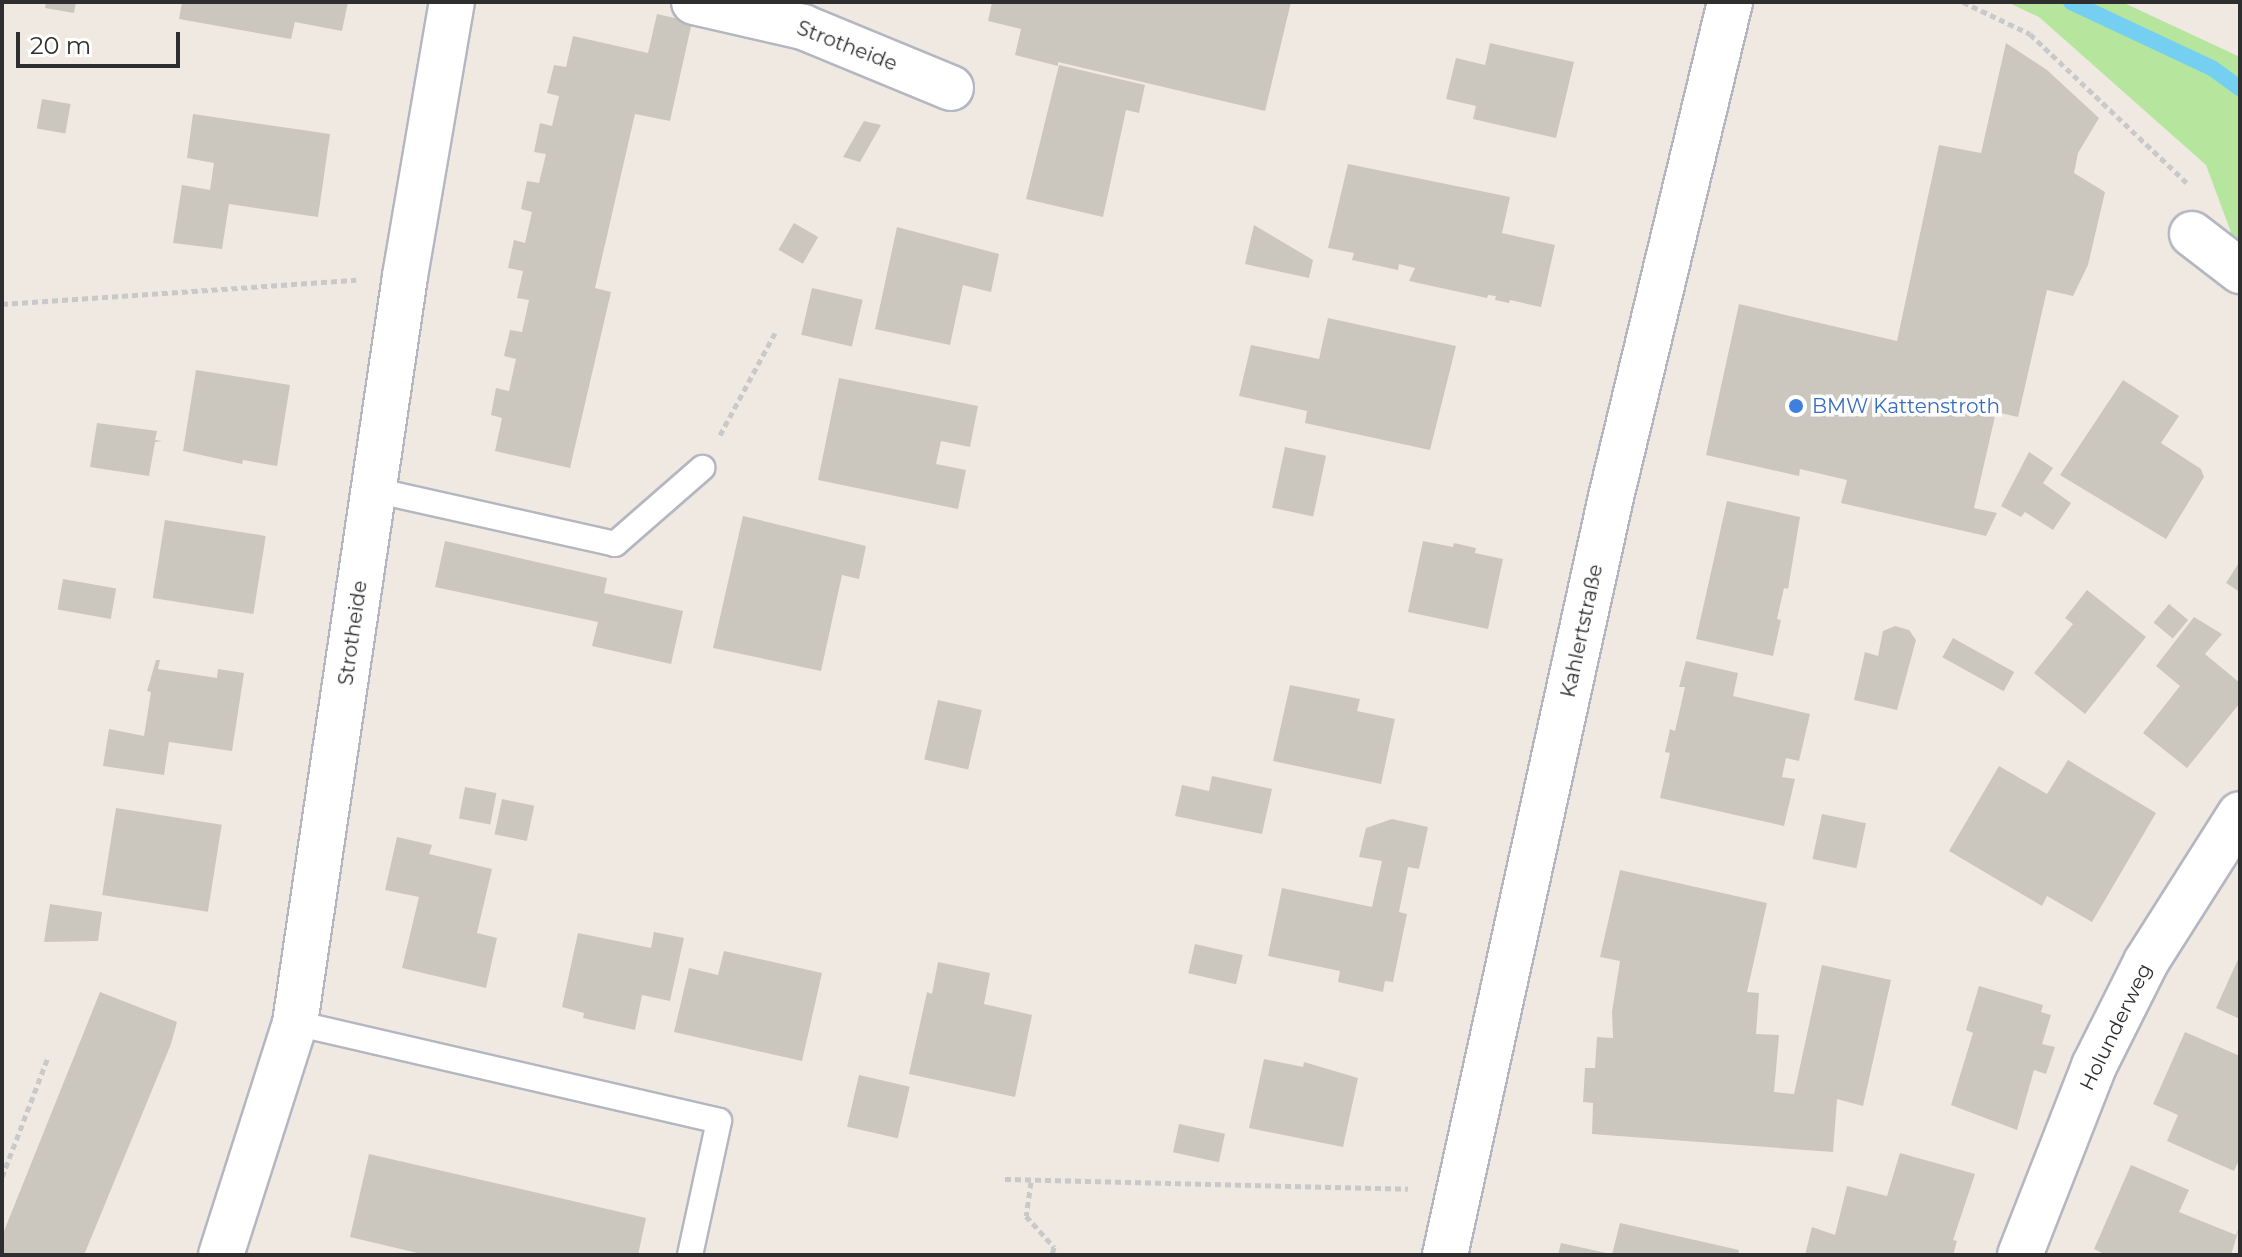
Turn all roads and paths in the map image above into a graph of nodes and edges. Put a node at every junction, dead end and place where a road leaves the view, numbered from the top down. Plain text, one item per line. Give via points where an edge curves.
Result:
1 (452, 2) edge
2 (694, 2) edge
3 (1963, 2) edge
4 (1729, 4) edge
5 (951, 88) dead end
6 (2192, 234) joint
7 (2240, 271) edge
8 (405, 276) junction
9 (2, 304) edge
10 (776, 331) dead end
11 (702, 468) joint
12 (374, 490) junction
13 (2240, 814) edge
14 (295, 1023) junction
15 (48, 1057) dead end
16 (2, 1177) edge
17 (1005, 1179) dead end
18 (1031, 1182) junction
19 (1410, 1189) dead end
20 (221, 1255) edge
21 (690, 1255) edge
22 (1052, 1255) edge
23 (1445, 1255) edge
24 (2020, 1255) edge

1 - 8 street, Strotheide
2 - 5 street, Strotheide via 803,27
3 - 6 path via 2030,34 2187,183 2201,215
4 - 23 street, Kahlertstraße via 1611,497
6 - 7 street
8 - 9 path
8 - 12 street, Strotheide
10 - 11 path
11 - 12 lane via 615,544
12 - 14 street, Strotheide
13 - 24 street, Holunderweg via 2146,962 2094,1066
14 - 20 street, Strotheide
14 - 21 lane via 719,1121
15 - 16 path
17 - 18 path
18 - 19 path
18 - 22 path via 1026,1216 1054,1247

